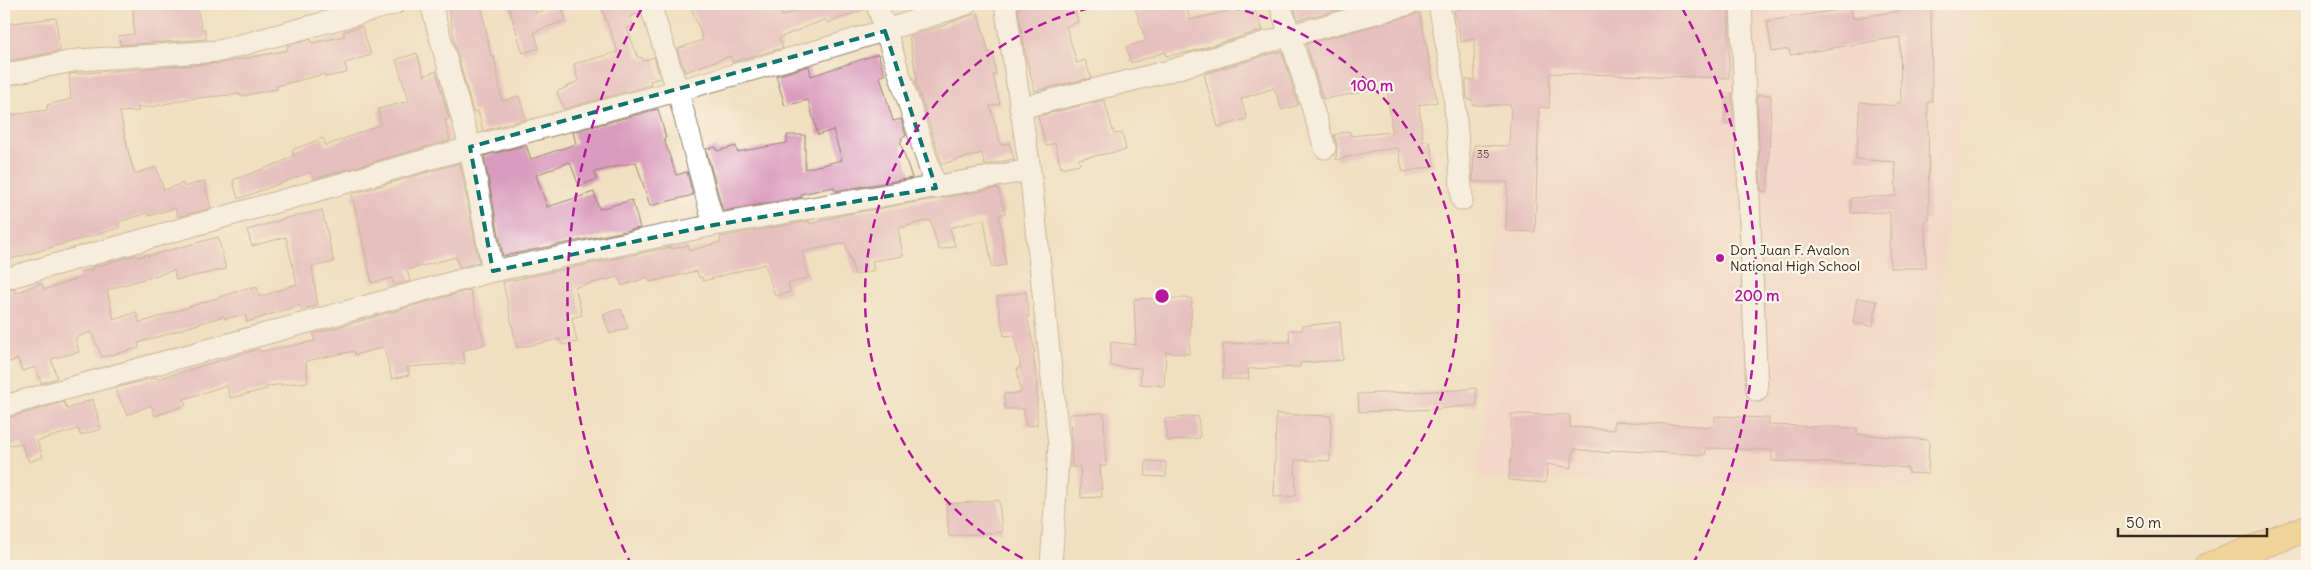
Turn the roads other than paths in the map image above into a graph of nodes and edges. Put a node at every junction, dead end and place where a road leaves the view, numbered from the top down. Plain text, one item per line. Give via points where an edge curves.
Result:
1 (394, 4) edge
2 (431, 4) edge
3 (650, 4) edge
4 (877, 4) edge
5 (966, 4) edge
6 (1005, 4) edge
7 (1280, 4) edge
8 (1409, 4) edge
9 (1439, 4) edge
10 (1741, 4) edge
11 (885, 31) junction
12 (1288, 36) junction
13 (4, 75) edge
14 (678, 92) junction
15 (1020, 108) junction
16 (470, 147) junction
17 (1325, 148) dead end
18 (1030, 170) junction
19 (936, 188) junction
20 (1462, 200) dead end
21 (714, 226) junction
22 (493, 271) junction
23 (4, 279) edge
24 (1757, 390) dead end
25 (4, 406) edge
26 (2307, 528) edge
27 (1051, 566) edge
28 (2208, 566) edge

1 - 13 street via 218,51 78,60
2 - 16 street
3 - 14 street
4 - 11 street
5 - 11 street
6 - 15 street
7 - 12 street
8 - 12 street
9 - 20 street via 1453,80
10 - 24 street
11 - 14 street
11 - 19 street
12 - 15 street via 1165,72
12 - 17 street
14 - 16 street
14 - 21 street
15 - 18 street
16 - 22 street
16 - 23 street
18 - 19 street
18 - 27 street via 1059,445
19 - 21 street
21 - 22 street
22 - 25 street
26 - 28 main road

